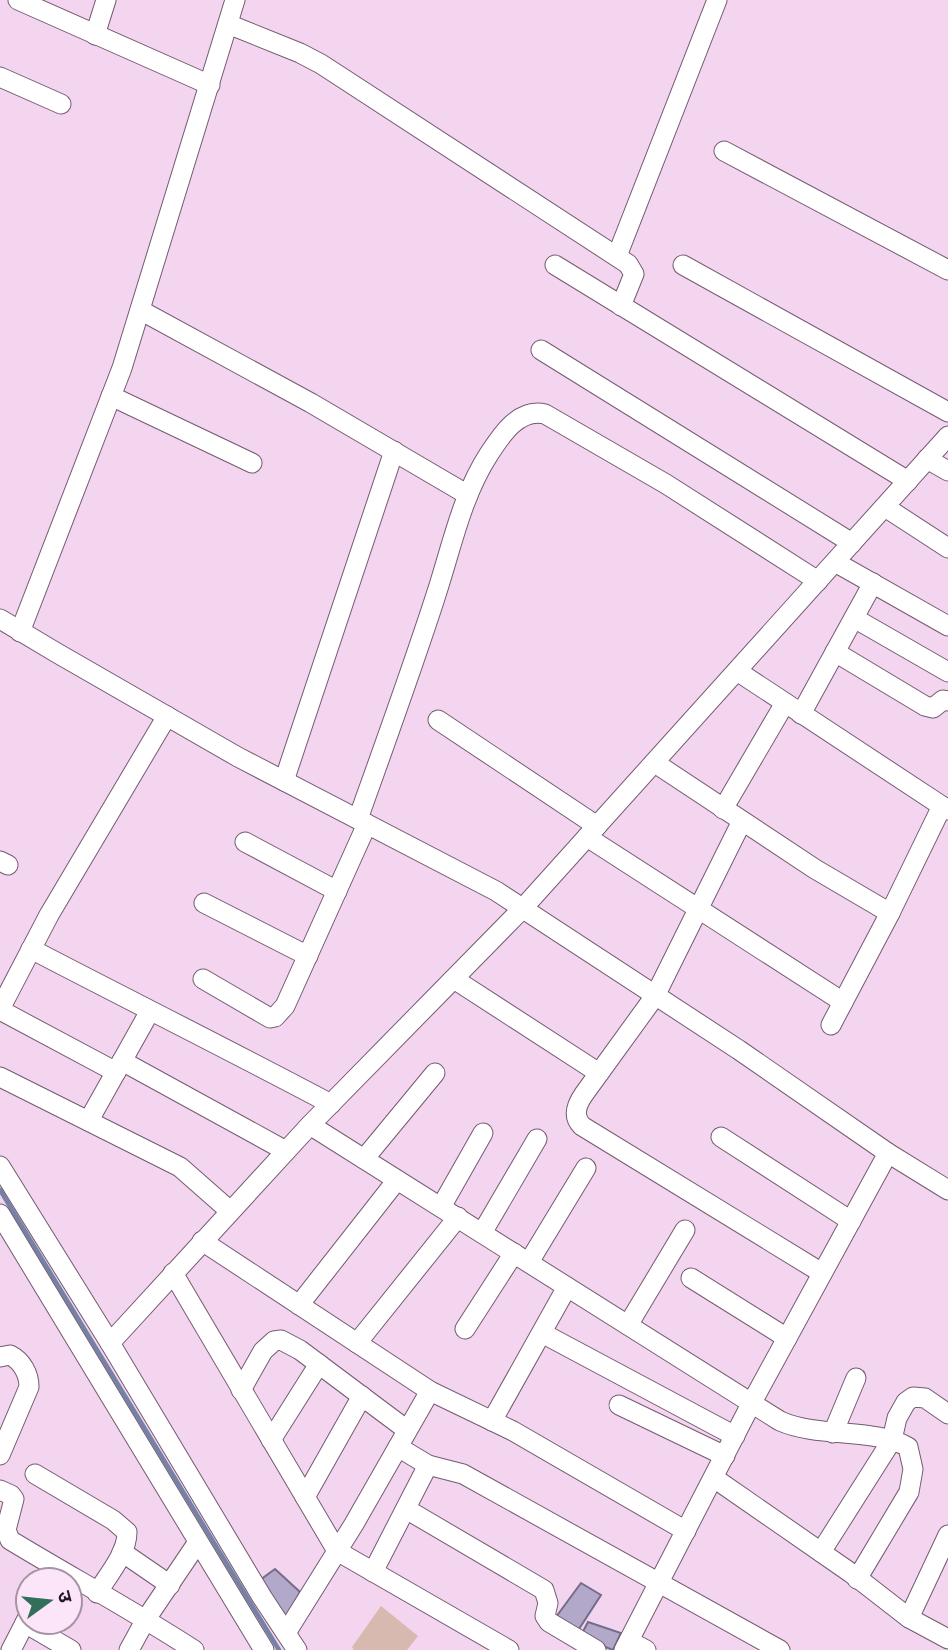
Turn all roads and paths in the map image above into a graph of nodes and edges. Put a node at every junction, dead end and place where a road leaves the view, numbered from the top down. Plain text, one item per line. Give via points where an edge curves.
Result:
1 (18, 0) edge
2 (106, 0) edge
3 (235, 0) edge
4 (717, 0) edge
5 (41, 6) edge
6 (228, 24) junction
7 (95, 35) junction
8 (1, 80) edge
9 (210, 85) junction
10 (61, 104) dead end
11 (724, 151) dead end
12 (617, 256) junction
13 (555, 265) dead end
14 (683, 265) dead end
15 (948, 270) edge
16 (621, 306) junction
17 (140, 310) junction
18 (541, 350) dead end
19 (111, 396) junction
20 (948, 412) edge
21 (948, 436) edge
22 (394, 452) junction
23 (927, 459) junction
24 (251, 463) dead end
25 (948, 471) edge
26 (908, 481) junction
27 (468, 495) junction
28 (885, 507) junction
29 (852, 543) junction
30 (948, 548) edge
31 (835, 562) junction
32 (818, 581) junction
33 (873, 583) junction
34 (0, 618) edge
35 (854, 618) junction
36 (948, 626) edge
37 (20, 632) junction
38 (835, 652) junction
39 (737, 671) junction
40 (948, 672) edge
41 (946, 696) edge
42 (793, 708) junction
43 (167, 716) junction
44 (438, 720) dead end
45 (655, 763) junction
46 (284, 781) junction
47 (723, 808) junction
48 (945, 808) edge
49 (742, 821) junction
50 (363, 822) junction
51 (592, 832) junction
52 (245, 842) dead end
53 (337, 891) junction
54 (204, 903) dead end
55 (523, 908) junction
56 (699, 909) junction
57 (890, 913) junction
58 (31, 949) junction
59 (308, 956) junction
60 (203, 979) dead end
61 (454, 979) junction
62 (655, 996) junction
63 (843, 1002) junction
64 (1, 1003) edge
65 (150, 1011) junction
66 (831, 1024) dead end
67 (119, 1066) junction
68 (435, 1073) dead end
69 (599, 1073) junction
70 (0, 1077) edge
71 (331, 1104) junction
72 (89, 1120) junction
73 (310, 1125) junction
74 (483, 1133) dead end
75 (721, 1137) dead end
76 (537, 1139) dead end
77 (286, 1151) junction
78 (888, 1153) junction
79 (364, 1159) junction
80 (0, 1166) edge
81 (586, 1168) dead end
82 (397, 1180) junction
83 (948, 1190) edge
84 (230, 1211) junction
85 (449, 1212) junction
86 (0, 1214) edge
87 (851, 1221) junction
88 (685, 1230) dead end
89 (482, 1233) junction
90 (202, 1241) junction
91 (521, 1257) junction
92 (173, 1273) junction
93 (822, 1273) junction
94 (691, 1278) dead end
95 (567, 1287) junction
96 (299, 1305) junction
97 (628, 1325) junction
98 (466, 1329) dead end
99 (542, 1333) junction
100 (787, 1338) junction
101 (110, 1343) junction
102 (357, 1343) junction
103 (0, 1357) edge
104 (319, 1364) junction
105 (856, 1378) dead end
106 (241, 1390) junction
107 (430, 1391) junction
108 (362, 1396) junction
109 (751, 1404) junction
110 (619, 1405) dead end
111 (948, 1414) edge
112 (492, 1421) junction
113 (834, 1433) junction
114 (735, 1436) junction
115 (403, 1439) junction
116 (271, 1440) junction
117 (892, 1440) junction
118 (0, 1455) edge
119 (725, 1456) junction
120 (428, 1465) junction
121 (35, 1474) dead end
122 (714, 1478) junction
123 (0, 1490) edge
124 (305, 1497) junction
125 (406, 1509) junction
126 (686, 1531) junction
127 (948, 1536) edge
128 (198, 1542) junction
129 (337, 1550) junction
130 (122, 1552) junction
131 (821, 1552) junction
132 (42, 1566) edge
133 (373, 1572) junction
134 (858, 1579) junction
135 (659, 1584) junction
136 (170, 1585) junction
137 (84, 1587) edge
138 (97, 1593) junction
139 (909, 1618) junction
140 (146, 1619) junction
141 (286, 1633) junction
142 (50, 1636) edge
143 (948, 1639) edge
144 (633, 1647) edge
145 (71, 1650) edge
146 (129, 1650) edge
147 (194, 1650) edge
148 (264, 1650) edge
149 (297, 1650) edge
150 (509, 1650) edge
151 (596, 1650) edge
152 (779, 1650) edge

1 - 5 street
2 - 7 street
3 - 6 street
4 - 12 street
5 - 7 street
6 - 9 street
6 - 12 street via 321,64
7 - 9 street
8 - 10 street
9 - 17 street
11 - 15 street
12 - 16 street via 634,274
13 - 16 street
14 - 20 street
16 - 26 street
17 - 19 street
17 - 22 street
18 - 29 street
19 - 24 street
19 - 37 street
21 - 23 street
22 - 27 street
22 - 46 street
23 - 25 street
23 - 26 street
26 - 28 street
27 - 32 street via 489,454 515,421 526,414 545,414
27 - 50 street
28 - 29 street
28 - 30 street
29 - 31 street
31 - 32 street
31 - 33 street
32 - 39 street
33 - 35 street
33 - 36 street
34 - 37 street
35 - 38 street
35 - 40 street
37 - 43 street
38 - 41 street via 925,706 933,708
38 - 42 street
39 - 42 street
39 - 45 street
42 - 47 street
42 - 48 street
43 - 46 street
43 - 58 street
44 - 51 street
45 - 47 street
45 - 51 street
46 - 50 street
47 - 49 street
48 - 57 street
49 - 56 street
49 - 57 street
50 - 53 street
50 - 55 street
51 - 55 street
51 - 56 street
52 - 53 street
53 - 59 street
54 - 59 street
55 - 61 street
55 - 62 street
56 - 62 street
56 - 63 street
57 - 63 street
58 - 64 street
58 - 65 street
59 - 60 street via 285,1006 275,1017
61 - 69 street
61 - 71 street
62 - 69 street
62 - 78 street
63 - 66 street
64 - 67 street
65 - 67 street
65 - 71 street
67 - 72 street
67 - 77 street
68 - 79 street
69 - 93 street via 576,1109 582,1126
70 - 72 street
71 - 73 street
72 - 84 street via 180,1167
73 - 77 street
73 - 79 street
74 - 85 street
75 - 87 street
76 - 89 street
77 - 84 street
78 - 83 street
78 - 87 street
79 - 82 street
80 - 101 street
81 - 91 street
82 - 85 street
82 - 96 street
84 - 90 street
85 - 89 street
85 - 102 street
86 - 128 street
87 - 93 street
88 - 97 street
89 - 91 street
90 - 92 street
90 - 96 street
91 - 95 street
91 - 98 street
92 - 101 street
92 - 106 street
93 - 100 street
94 - 100 street
95 - 97 street
95 - 99 street
96 - 102 street
97 - 109 street
99 - 112 street
99 - 114 street
100 - 109 street
101 - 141 street
102 - 107 street
103 - 118 street via 18,1359 29,1387
104 - 106 street via 281,1340 274,1341
104 - 108 street
104 - 116 street
105 - 113 street
106 - 116 street
107 - 112 street
107 - 115 street
108 - 115 street
108 - 124 street
109 - 113 street via 790,1425
109 - 114 street
110 - 119 street
111 - 117 street via 925,1398 913,1397 897,1418
112 - 126 street
113 - 117 street
114 - 119 street
115 - 120 street
115 - 129 street
116 - 124 street
117 - 131 street
117 - 134 street via 908,1447 912,1482
119 - 122 street
120 - 125 street
120 - 135 street via 463,1474
121 - 130 street via 122,1526 127,1532
122 - 126 street
122 - 131 street
123 - 132 street via 14,1499 6,1530 10,1540
124 - 129 street
125 - 133 street
125 - 151 street via 544,1590 549,1622
126 - 135 street
127 - 139 street
128 - 136 street
128 - 148 street
129 - 133 street
129 - 141 street
130 - 136 street
130 - 138 street
131 - 134 street
133 - 150 street
134 - 139 street
135 - 144 street
135 - 152 street
136 - 140 street
137 - 138 street
138 - 140 street
139 - 143 street
140 - 146 street
140 - 147 street
141 - 149 street
142 - 145 street

